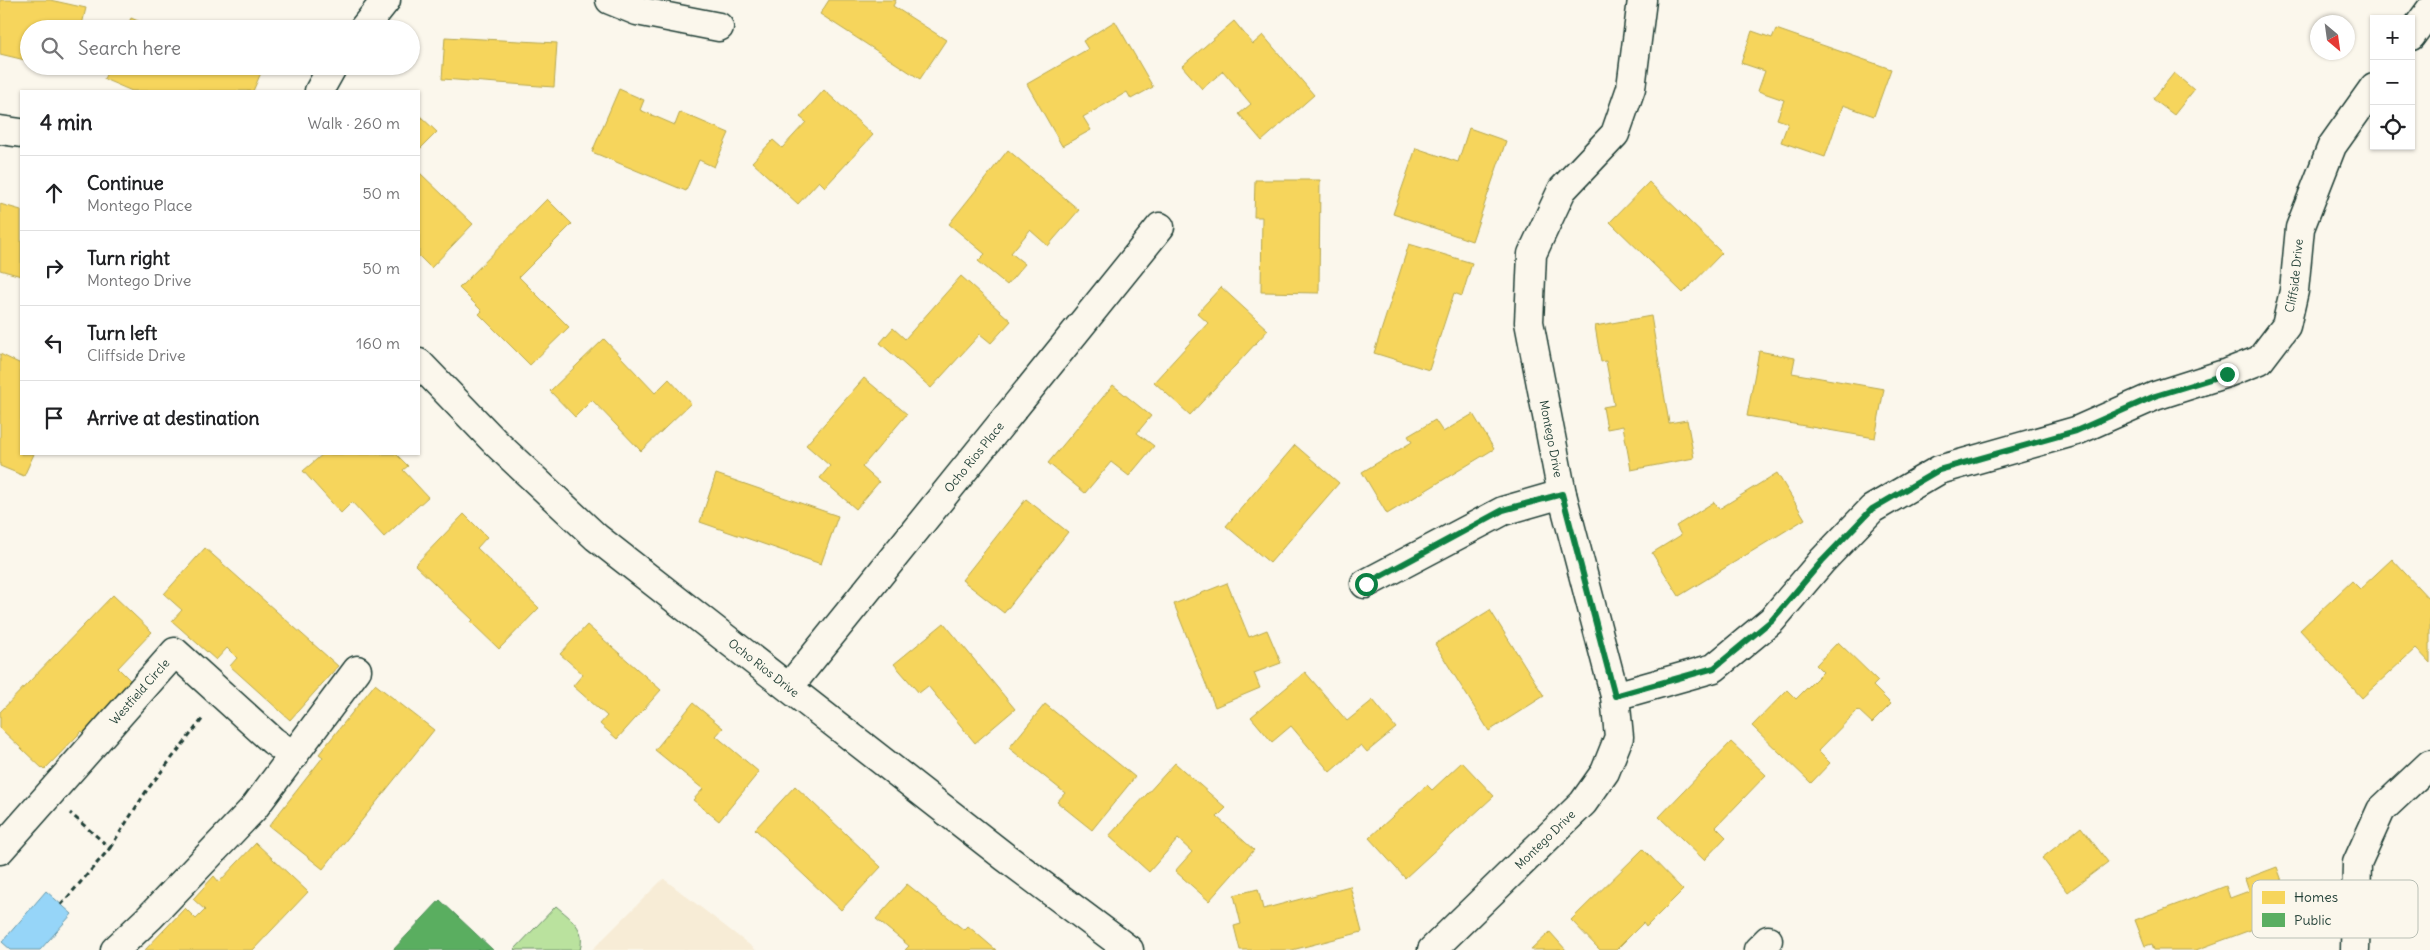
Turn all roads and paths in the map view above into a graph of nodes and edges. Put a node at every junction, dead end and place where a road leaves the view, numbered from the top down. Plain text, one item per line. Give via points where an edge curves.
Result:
1 (386, 0) edge
2 (610, 0) edge
3 (1642, 0) edge
4 (2430, 10) edge
5 (370, 20) edge
6 (720, 27) dead end
7 (2415, 31) edge
8 (328, 75) edge
9 (320, 90) edge
10 (2370, 94) edge
11 (0, 130) edge
12 (20, 133) edge
13 (1160, 227) dead end
14 (420, 364) edge
15 (1562, 494) junction
16 (1366, 584) dead end
17 (357, 670) dead end
18 (789, 687) junction
19 (222, 694) junction
20 (1615, 696) junction
21 (294, 756) junction
22 (2430, 764) edge
23 (49, 794) junction
24 (110, 848) junction
25 (0, 850) edge
26 (2357, 880) edge
27 (61, 905) dead end
28 (115, 950) edge
29 (1129, 950) edge
30 (1432, 950) edge

1 - 5 street
2 - 6 street via 637,11
3 - 15 street, Montego Drive via 1631,88 1615,134 1562,190 1532,254 1529,322
4 - 7 street
8 - 9 street
10 - 20 street, Cliffside Drive via 2332,146 2300,228 2294,291 2286,326 2260,360 2227,374 2155,396 2076,431 1939,470 1872,509 1772,620 1714,668
11 - 12 street
13 - 18 street, Ocho Rios Place
14 - 18 street, Ocho Rios Drive via 496,444 596,537
15 - 16 street via 1503,510
15 - 20 street, Montego Drive
17 - 21 street
18 - 29 street, Ocho Rios Drive
19 - 21 street, Westfield Circle
19 - 23 street, Westfield Circle via 175,652
19 - 24 path via 146,790
20 - 30 street, Montego Drive via 1619,737 1605,772 1583,803
21 - 28 street via 254,808
22 - 26 street via 2381,810 2357,863
23 - 24 path
23 - 25 street, Westfield Circle
24 - 27 path

